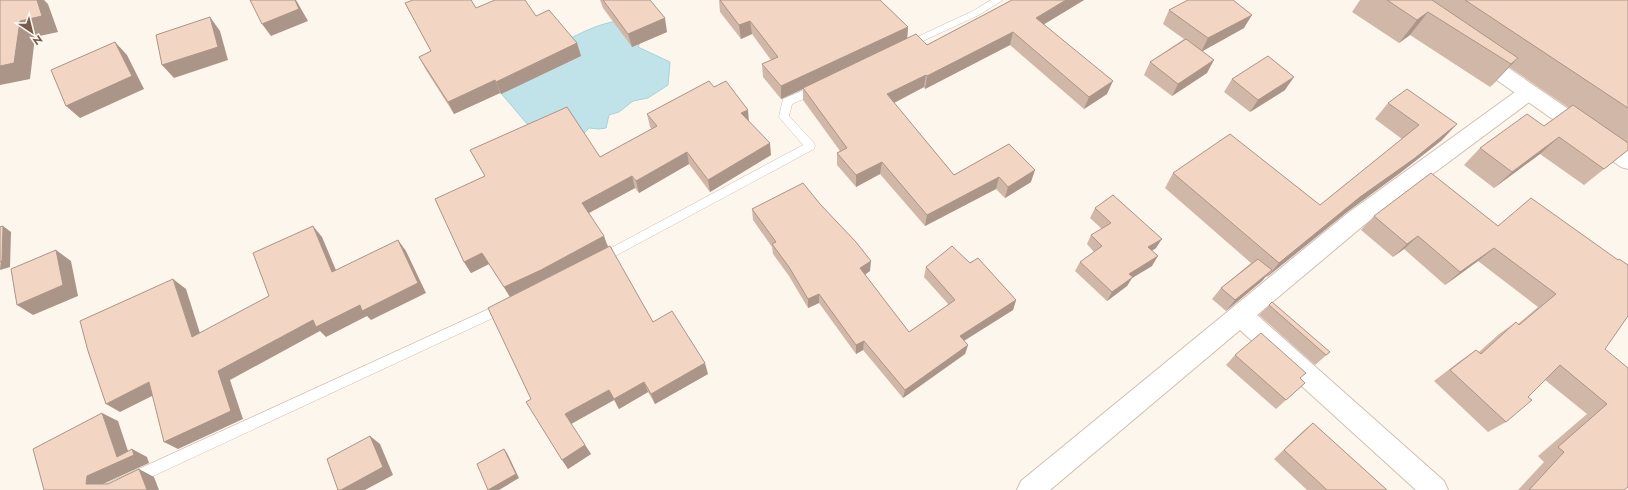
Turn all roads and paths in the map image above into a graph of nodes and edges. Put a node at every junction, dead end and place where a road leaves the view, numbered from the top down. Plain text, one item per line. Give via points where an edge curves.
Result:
1 (998, 0) edge
2 (1461, 45) edge
3 (899, 50) edge
4 (829, 83) edge
5 (1529, 92) junction
6 (1628, 161) edge
7 (593, 262) edge
8 (515, 302) edge
9 (1240, 315) junction
10 (109, 490) edge
11 (1030, 490) edge
12 (1435, 490) edge

1 - 3 lane
2 - 5 street
4 - 7 lane via 787,102 784,117 810,146
5 - 6 street
5 - 9 street via 1356,219
8 - 10 lane
9 - 11 street
9 - 12 street

